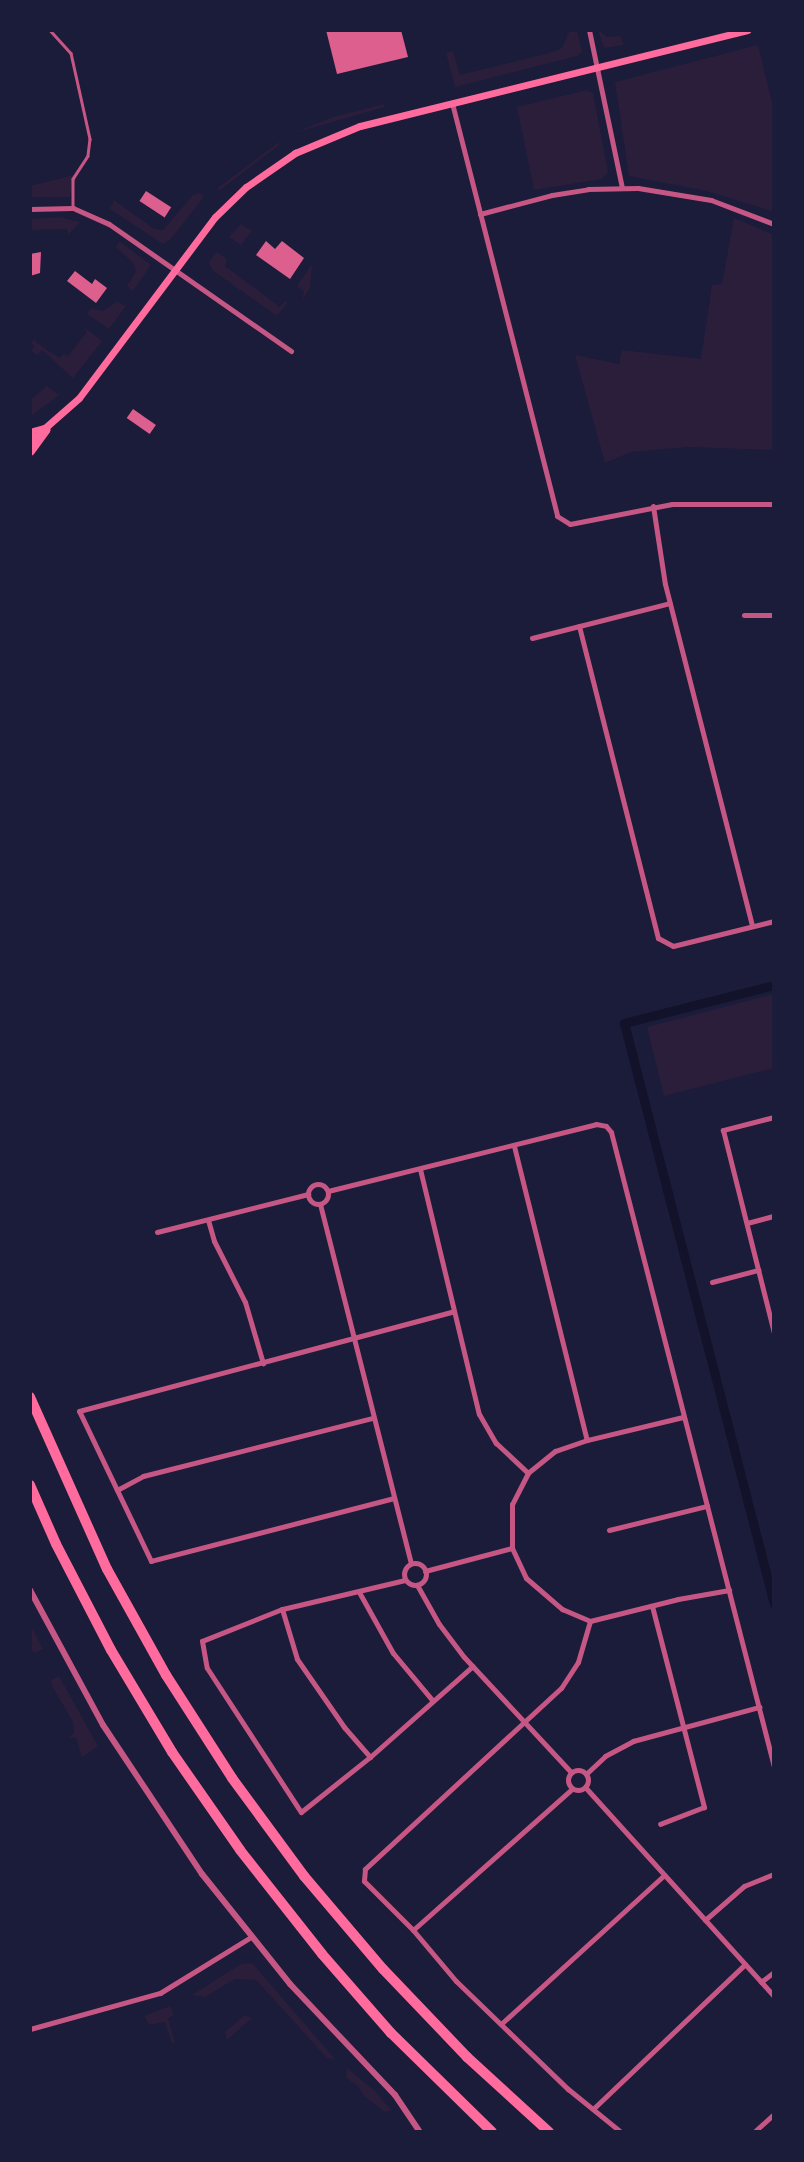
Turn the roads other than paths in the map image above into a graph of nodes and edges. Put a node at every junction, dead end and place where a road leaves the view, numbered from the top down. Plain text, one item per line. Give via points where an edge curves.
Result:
1 (50, 30) edge
2 (589, 30) edge
3 (747, 30) edge
4 (597, 67) junction
5 (452, 103) junction
6 (622, 188) junction
7 (74, 208) junction
8 (30, 209) edge
9 (480, 214) junction
10 (774, 224) edge
11 (176, 268) junction
12 (291, 351) dead end
13 (45, 430) junction
14 (30, 434) edge
15 (30, 441) edge
16 (30, 451) edge
17 (774, 504) edge
18 (653, 506) junction
19 (670, 603) junction
20 (744, 615) dead end
21 (774, 615) edge
22 (579, 626) junction
23 (532, 638) dead end
24 (774, 921) edge
25 (752, 926) junction
26 (774, 1117) edge
27 (514, 1146) junction
28 (420, 1169) junction
29 (328, 1191) junction
30 (308, 1194) junction
31 (320, 1204) junction
32 (774, 1216) edge
33 (208, 1220) junction
34 (747, 1223) junction
35 (157, 1232) dead end
36 (758, 1270) junction
37 (712, 1282) dead end
38 (454, 1311) junction
39 (772, 1315) edge
40 (774, 1333) edge
41 (352, 1336) junction
42 (263, 1363) junction
43 (30, 1397) edge
44 (373, 1418) junction
45 (683, 1418) junction
46 (587, 1440) junction
47 (528, 1473) junction
48 (30, 1485) edge
49 (117, 1490) junction
50 (394, 1498) junction
51 (708, 1506) junction
52 (608, 1530) dead end
53 (512, 1548) junction
54 (411, 1564) junction
55 (425, 1571) junction
56 (405, 1580) junction
57 (417, 1585) junction
58 (30, 1590) edge
59 (729, 1590) junction
60 (359, 1592) junction
61 (652, 1606) junction
62 (282, 1609) junction
63 (590, 1621) junction
64 (473, 1667) junction
65 (433, 1701) junction
66 (759, 1707) junction
67 (525, 1723) junction
68 (685, 1727) junction
69 (370, 1757) junction
70 (774, 1767) edge
71 (571, 1772) junction
72 (586, 1774) junction
73 (586, 1787) junction
74 (572, 1789) junction
75 (660, 1824) dead end
76 (774, 1874) edge
77 (664, 1875) junction
78 (705, 1920) junction
79 (413, 1930) junction
80 (251, 1937) junction
81 (745, 1964) junction
82 (774, 1972) edge
83 (761, 1982) junction
84 (774, 1996) edge
85 (501, 2024) junction
86 (30, 2029) edge
87 (593, 2109) junction
88 (774, 2114) edge
89 (420, 2132) edge
90 (492, 2132) edge
91 (549, 2132) edge
92 (621, 2132) edge
93 (754, 2132) edge

1 - 7 lane via 71,52 90,139 88,156 72,184
2 - 4 street
3 - 4 main road
4 - 5 main road
4 - 6 street
5 - 9 street
5 - 11 main road via 340,133 281,161 226,206
6 - 9 street via 552,195
6 - 10 street via 711,200
7 - 8 street
7 - 11 street via 109,224
9 - 18 street via 557,516 570,524
11 - 12 street
11 - 13 main road via 91,383
13 - 14 highway
13 - 15 main road
13 - 16 highway
17 - 18 street
18 - 19 street
19 - 22 street
19 - 25 street
20 - 21 street
22 - 23 street
22 - 25 street via 656,933 667,945
24 - 25 street
26 - 34 street via 723,1130
27 - 28 street
27 - 45 street via 596,1124 606,1126 614,1140
27 - 46 street
28 - 29 street
28 - 38 street
29 - 30 street via 315,1184
29 - 31 street via 328,1198
30 - 31 street via 310,1201
30 - 33 street
31 - 41 street
32 - 34 street
33 - 35 street
33 - 42 street via 245,1302
34 - 36 street
36 - 37 street
36 - 39 street
38 - 41 street
38 - 47 street via 479,1414 496,1443
39 - 40 street
41 - 42 street
41 - 44 street
42 - 49 street via 79,1410
43 - 91 highway via 107,1569 166,1675 232,1778 304,1876 383,1969 467,2057
44 - 49 street via 143,1476
44 - 50 street
45 - 46 street
45 - 51 street
46 - 47 street via 555,1451
47 - 53 street via 512,1504
48 - 90 highway via 111,1650 172,1752 240,1850 383,2023
49 - 50 street via 151,1561
50 - 54 street
51 - 52 street
51 - 59 street
53 - 55 street
53 - 63 street via 526,1578 562,1609
54 - 55 street via 419,1564
54 - 56 street via 405,1569
55 - 57 street via 424,1581
56 - 57 street
56 - 60 street
57 - 64 street
58 - 80 street via 145,1792
59 - 61 street
59 - 66 street
60 - 62 street
60 - 65 street via 393,1653
61 - 63 street
61 - 68 street
62 - 69 street via 297,1659
62 - 69 street via 202,1641 207,1668 301,1812
63 - 67 street via 578,1662 561,1688
64 - 65 street
64 - 67 street
65 - 69 street
66 - 68 street
66 - 70 street
67 - 71 street
67 - 79 street via 365,1869 364,1881
68 - 72 street via 620,1746
68 - 75 street via 704,1807
71 - 72 street
71 - 74 street via 567,1782
72 - 73 street
73 - 74 street
73 - 77 street
74 - 79 street
76 - 78 street via 744,1886
77 - 78 street
77 - 85 street
78 - 81 street
79 - 85 street
80 - 86 street via 160,1993
80 - 89 street via 395,2095
81 - 83 street
81 - 87 street
82 - 83 street
83 - 84 street
85 - 87 street
87 - 92 street
88 - 93 street

